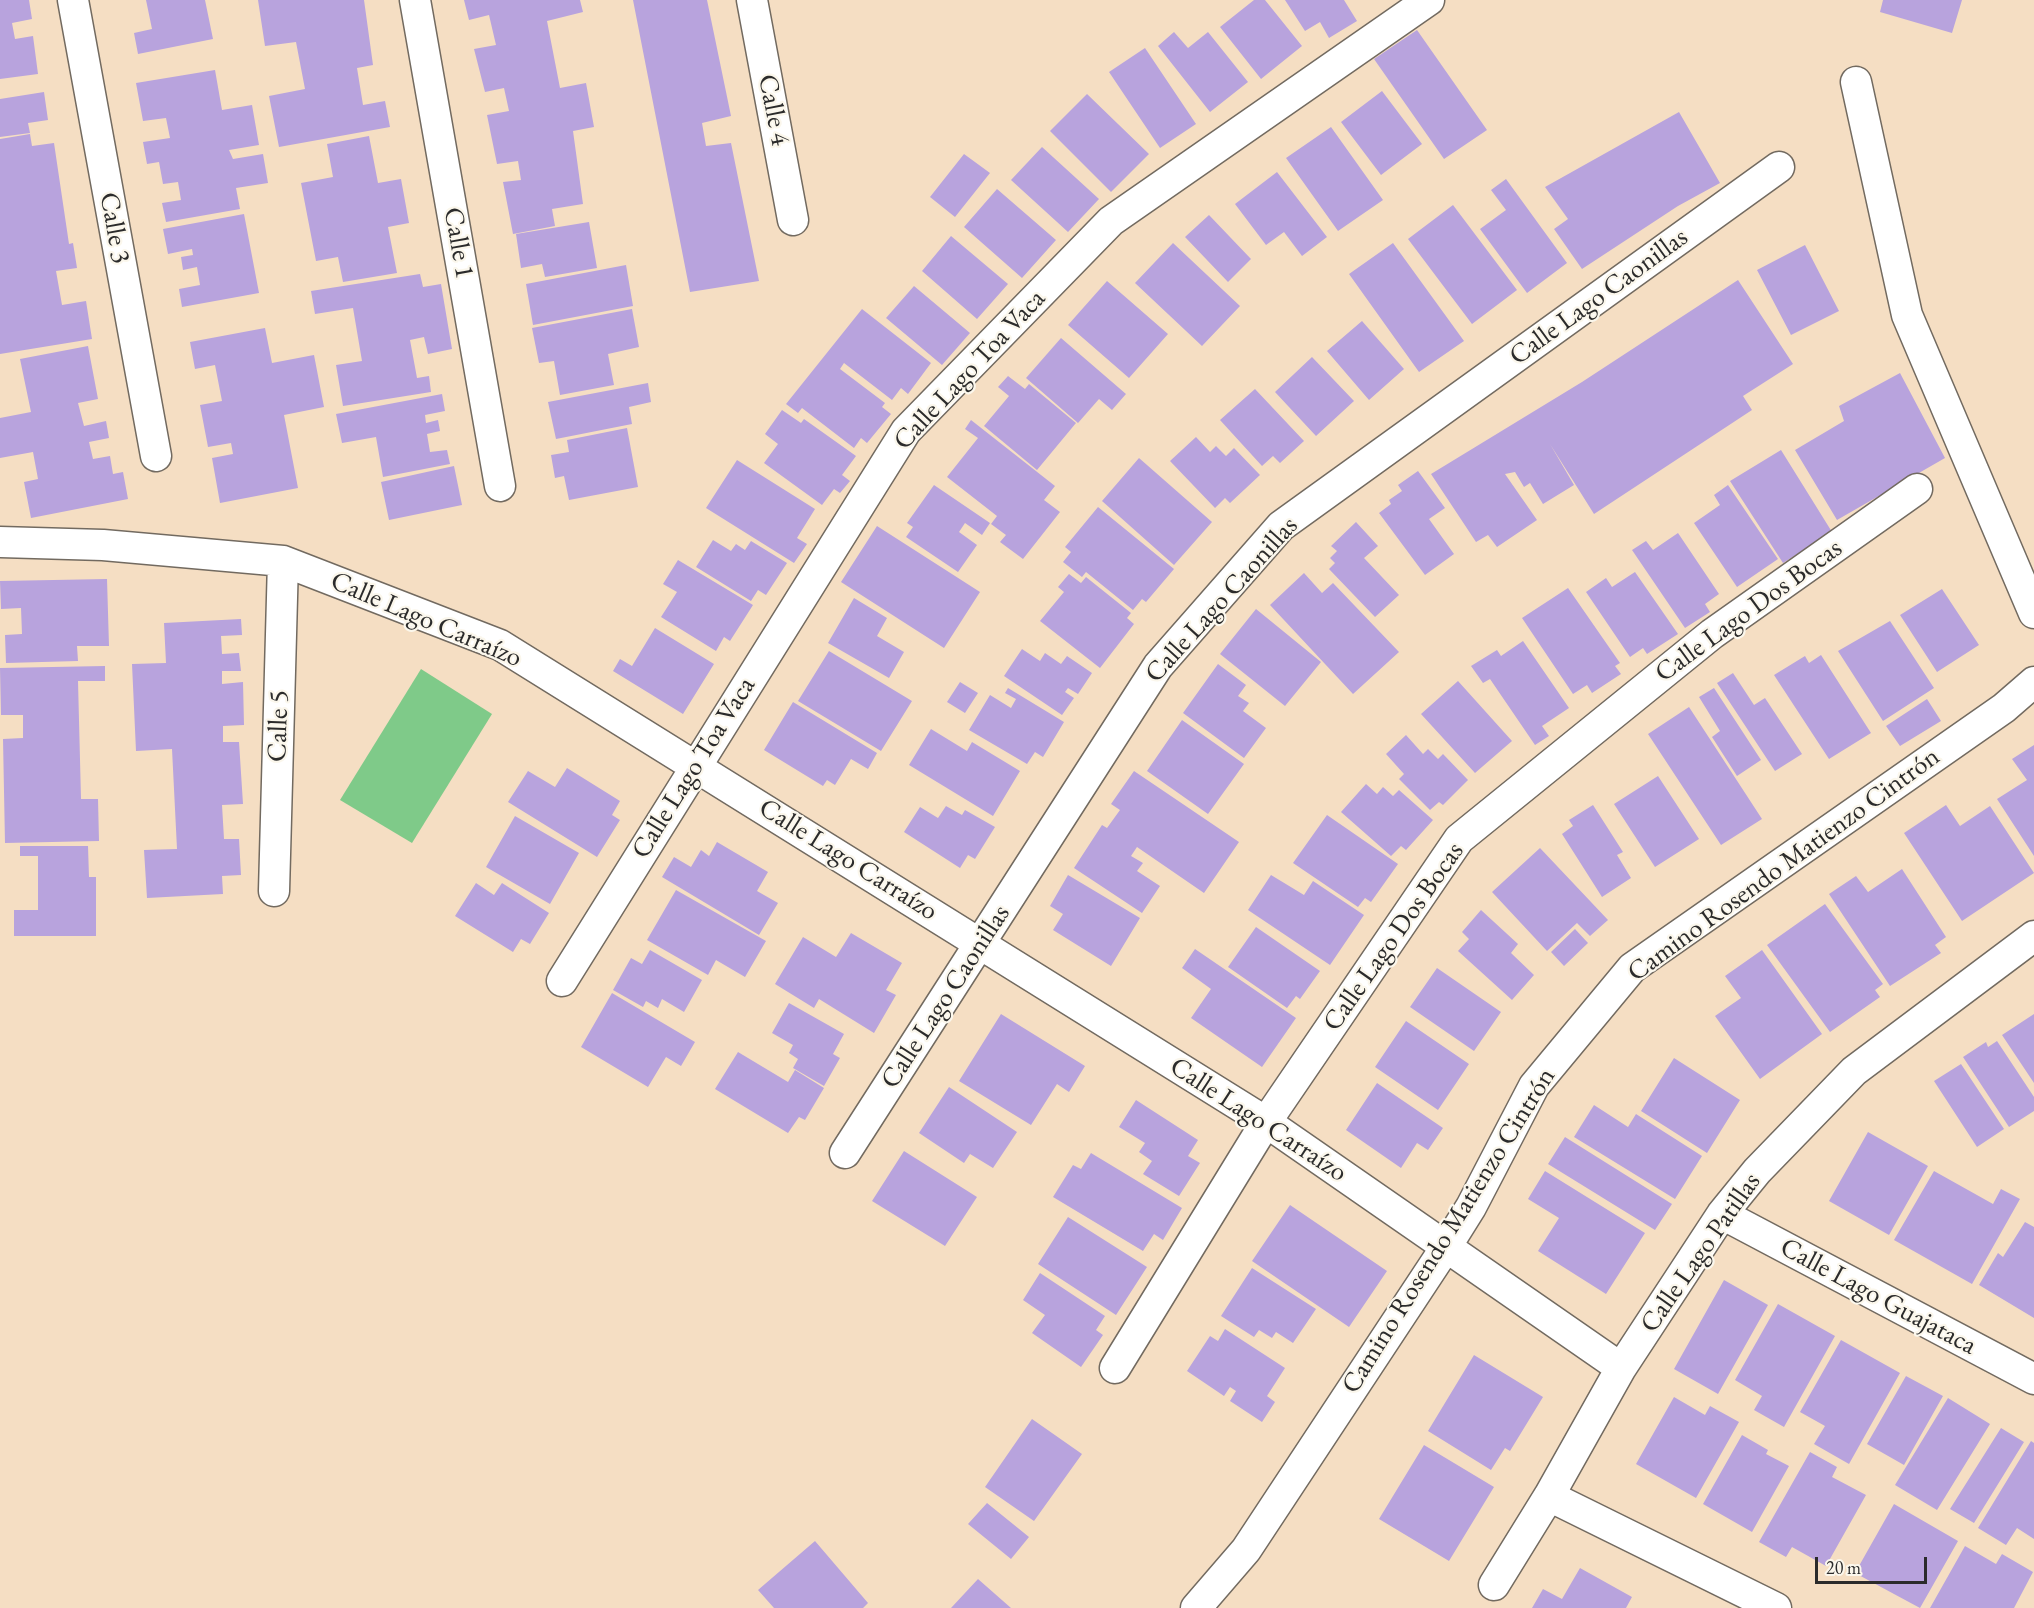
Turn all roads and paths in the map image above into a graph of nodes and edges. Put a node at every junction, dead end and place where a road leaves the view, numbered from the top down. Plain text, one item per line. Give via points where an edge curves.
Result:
1 (73, 0) edge
2 (415, 0) edge
3 (752, 0) edge
4 (1429, 0) edge
5 (1856, 82) dead end
6 (1779, 167) dead end
7 (793, 220) dead end
8 (156, 456) dead end
9 (500, 486) dead end
10 (1917, 489) dead end
11 (0, 542) edge
12 (283, 561) junction
13 (2034, 613) edge
14 (2034, 682) edge
15 (695, 765) junction
16 (274, 891) dead end
17 (2034, 936) edge
18 (981, 943) junction
19 (562, 981) dead end
20 (1266, 1122) junction
21 (845, 1153) dead end
22 (1722, 1214) junction
23 (1446, 1247) junction
24 (1115, 1368) dead end
25 (1621, 1368) junction
26 (2034, 1379) edge
27 (1549, 1496) junction
28 (1494, 1586) dead end
29 (1196, 1608) edge
30 (1776, 1608) edge

1 - 8 street, Calle 3
2 - 9 street, Calle 1
3 - 7 street, Calle 4
4 - 15 street, Calle Lago Toa Vaca via 1111,221 906,431
5 - 13 street via 1907,315
6 - 18 street, Calle Lago Caonillas via 1281,526 1158,666
10 - 20 street, Calle Lago Dos Bocas via 1712,634 1459,839
11 - 12 street, Calle Lago Carraízo via 104,545
12 - 15 street, Calle Lago Carraízo via 500,645
12 - 16 street, Calle 5
14 - 23 street, Camino Rosendo Matienzo Cintrón via 2004,708 1632,968 1534,1086
15 - 18 street, Calle Lago Carraízo
15 - 19 street, Calle Lago Toa Vaca
17 - 22 street, Calle Lago Patillas via 1854,1071 1757,1171
18 - 20 street, Calle Lago Carraízo
18 - 21 street, Calle Lago Caonillas
20 - 23 street, Calle Lago Carraízo
20 - 24 street, Calle Lago Dos Bocas
22 - 25 street, Calle Lago Patillas
22 - 26 street, Calle Lago Guajataca
23 - 25 street, Calle Lago Carraízo
23 - 29 street, Camino Rosendo Matienzo Cintrón via 1246,1550
25 - 27 street, Calle Lago Patillas
27 - 28 street, Calle Lago Patillas
27 - 30 street

